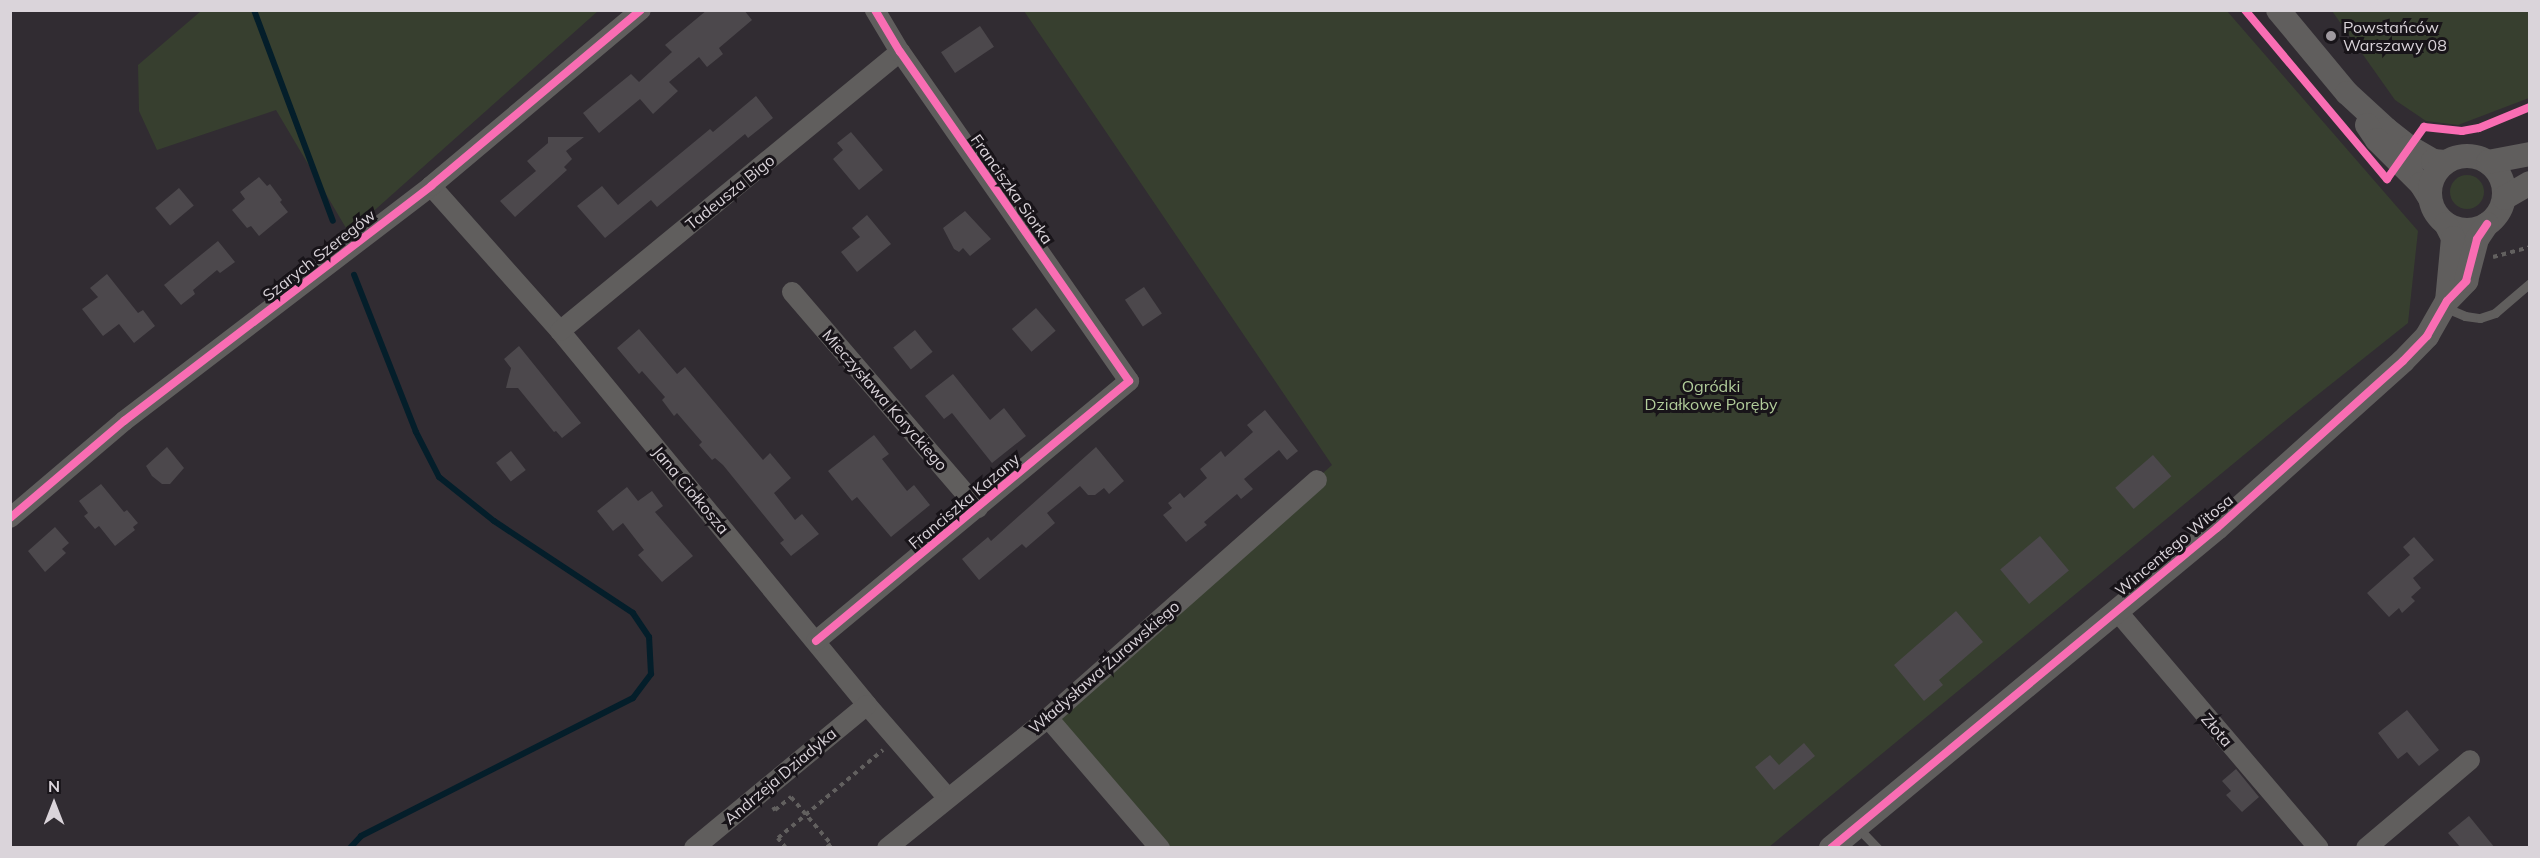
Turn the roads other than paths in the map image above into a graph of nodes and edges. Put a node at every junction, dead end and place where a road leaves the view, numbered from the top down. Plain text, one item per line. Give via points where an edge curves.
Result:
1 (641, 10) edge
2 (875, 10) edge
3 (2278, 10) edge
4 (900, 52) junction
5 (2347, 93) junction
6 (2529, 154) edge
7 (2445, 162) junction
8 (2488, 162) junction
9 (2529, 183) edge
10 (431, 186) junction
11 (2429, 196) junction
12 (2504, 198) junction
13 (2446, 224) junction
14 (2487, 224) junction
15 (2529, 283) edge
16 (792, 292) dead end
17 (2446, 304) junction
18 (560, 331) junction
19 (1129, 381) joint
20 (1317, 480) dead end
21 (978, 508) junction
22 (10, 518) edge
23 (2117, 611) junction
24 (816, 641) junction
25 (867, 705) junction
26 (1048, 718) junction
27 (2470, 760) dead end
28 (947, 797) junction
29 (1857, 826) junction
30 (694, 848) edge
31 (886, 848) edge
32 (1160, 848) edge
33 (1831, 848) edge
34 (1877, 848) edge
35 (2319, 848) edge
36 (2366, 848) edge

1 - 10 street, Szarych Szeregów
2 - 4 street, Franciszka Siorka
3 - 5 street
4 - 18 street, Tadeusza Bigo
4 - 19 street, Franciszka Siorka
5 - 7 street via 2409,147 2433,161
5 - 11 street via 2377,140
6 - 8 street
7 - 8 street via 2468,155
7 - 11 street via 2434,175
8 - 12 street via 2501,177
9 - 12 street
10 - 18 street, Jana Ciołkosza
10 - 22 street, Szarych Szeregów via 124,421
11 - 13 street via 2438,217
12 - 14 street
13 - 14 street via 2467,230
13 - 17 street, Wincentego Witosa via 2453,238
14 - 17 street, Wincentego Witosa via 2477,239 2466,281
15 - 17 lane via 2495,313 2480,318 2465,316
16 - 21 street, Mieczysława Koryckiego
17 - 23 street, Wincentego Witosa via 2427,336 2403,361 2217,528
18 - 24 street, Jana Ciołkosza
19 - 21 street, Franciszka Kazany
20 - 26 street, Władysława Żurawskiego
21 - 24 street, Franciszka Kazany
23 - 29 street, Wincentego Witosa
23 - 35 street, Złota
24 - 25 street, Jana Ciołkosza
25 - 28 street, Jana Ciołkosza
25 - 30 street, Andrzeja Dziadyka
26 - 28 street, Władysława Żurawskiego
26 - 32 street
27 - 36 street
28 - 31 street, Władysława Żurawskiego
29 - 33 street, Wincentego Witosa
29 - 34 lane

